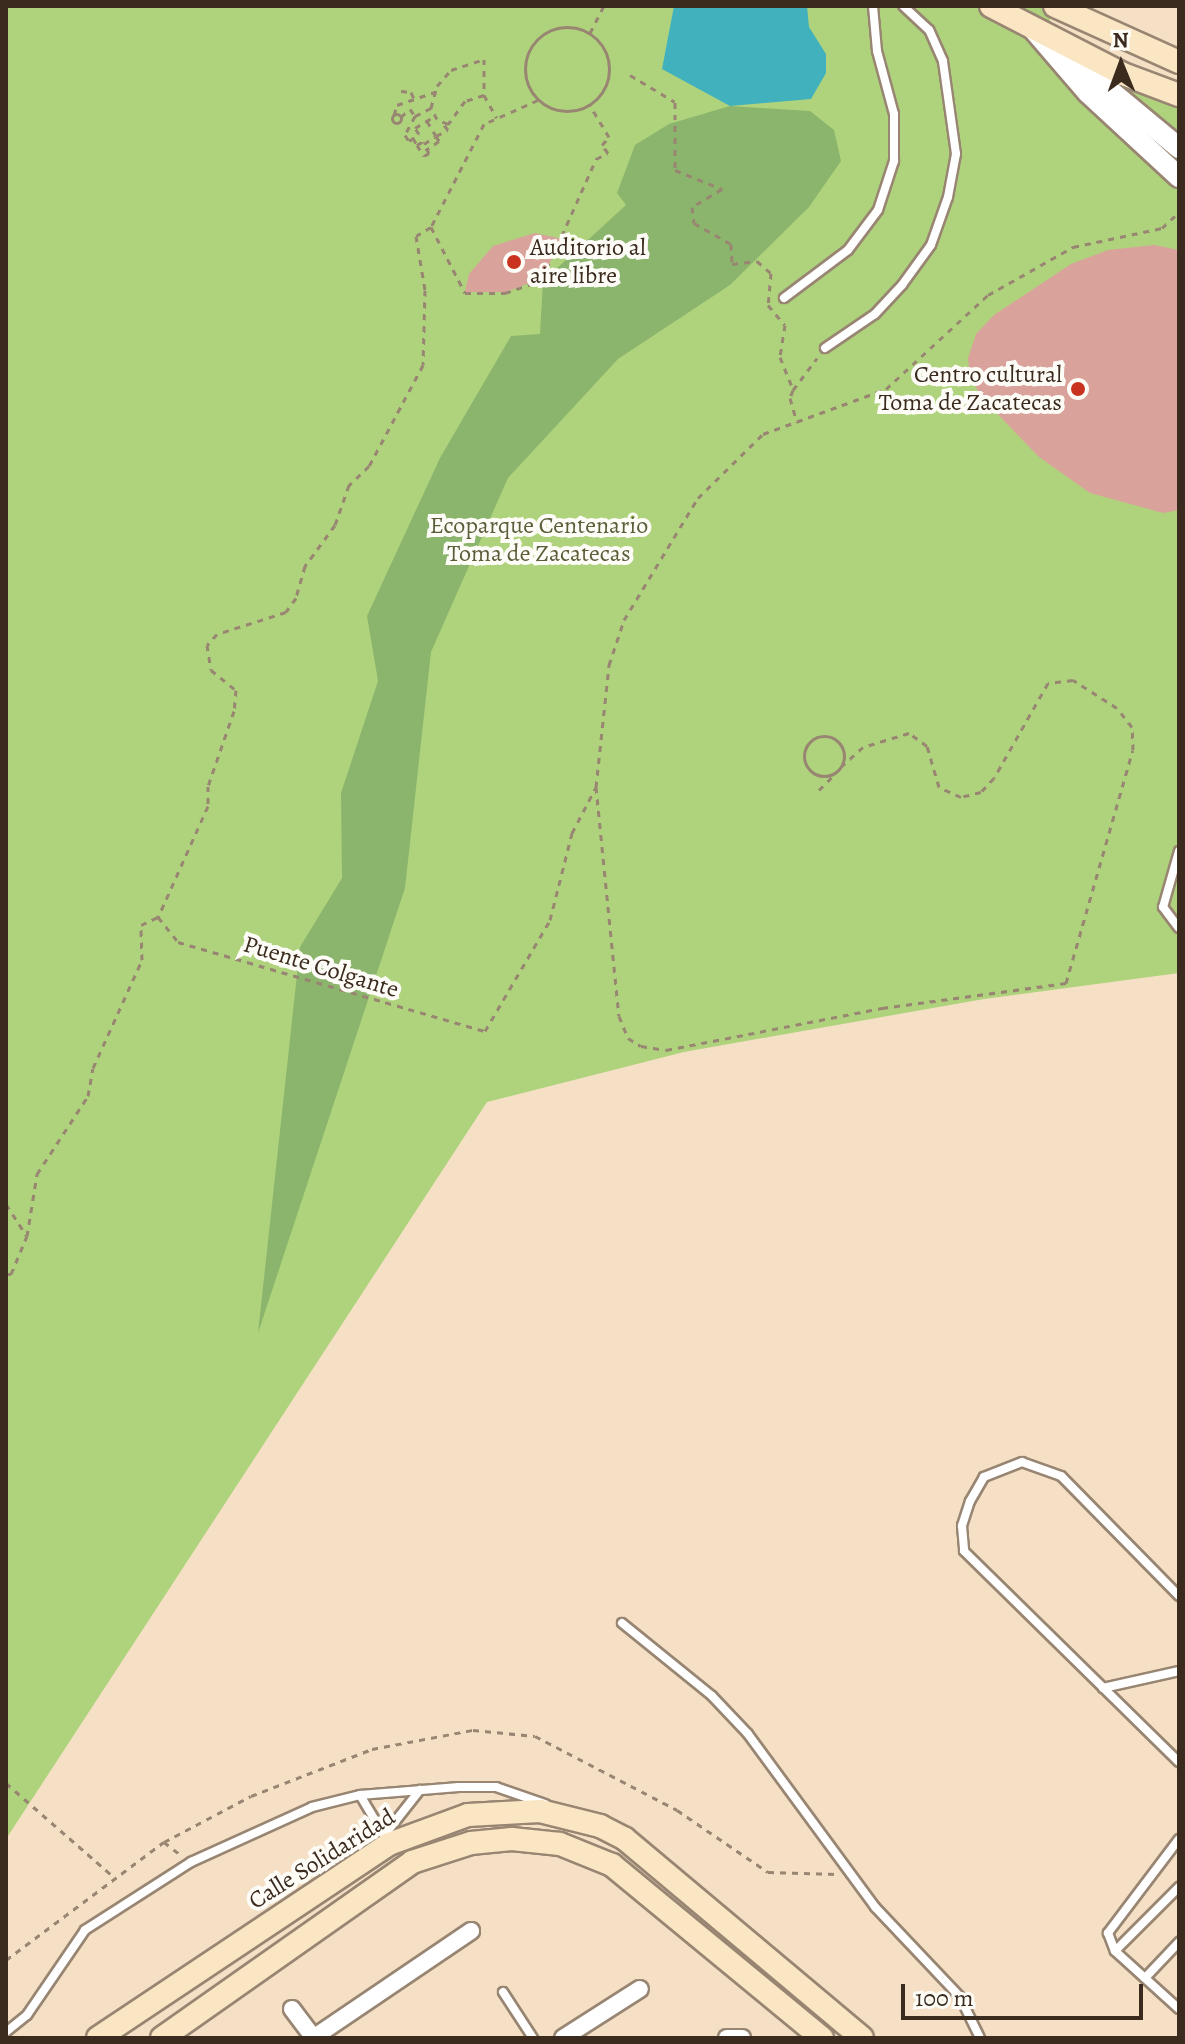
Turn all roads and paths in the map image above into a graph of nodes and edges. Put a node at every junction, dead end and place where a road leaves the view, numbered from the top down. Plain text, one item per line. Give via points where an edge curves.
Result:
1 (604, 6) edge
2 (873, 6) edge
3 (903, 6) edge
4 (991, 6) edge
5 (1055, 6) edge
6 (1033, 29) junction
7 (590, 33) junction
8 (1054, 55) junction
9 (1179, 62) edge
10 (630, 75) dead end
11 (401, 91) dead end
12 (435, 92) junction
13 (484, 95) junction
14 (1179, 95) edge
15 (414, 99) junction
16 (538, 100) junction
17 (590, 105) junction
18 (431, 108) junction
19 (415, 116) junction
20 (435, 116) junction
21 (497, 118) junction
22 (427, 121) junction
23 (441, 122) junction
24 (436, 136) junction
25 (413, 138) junction
26 (424, 144) junction
27 (417, 145) junction
28 (1179, 148) edge
29 (426, 150) junction
30 (1179, 177) edge
31 (1179, 212) edge
32 (431, 227) junction
33 (784, 298) dead end
34 (825, 348) joint
35 (793, 390) junction
36 (797, 422) junction
37 (842, 766) junction
38 (836, 773) junction
39 (596, 787) junction
40 (819, 790) dead end
41 (1179, 851) edge
42 (158, 917) junction
43 (1179, 928) edge
44 (6, 1204) edge
45 (27, 1236) junction
46 (6, 1274) edge
47 (1179, 1596) edge
48 (622, 1623) dead end
49 (1179, 1671) edge
50 (1103, 1688) junction
51 (1179, 1762) edge
52 (6, 1783) edge
53 (420, 1790) junction
54 (360, 1795) junction
55 (570, 1818) junction
56 (388, 1839) junction
57 (1179, 1839) edge
58 (191, 1862) junction
59 (116, 1879) junction
60 (1179, 1887) edge
61 (471, 1931) dead end
62 (1179, 1942) edge
63 (1115, 1951) junction
64 (6, 1960) edge
65 (1145, 1978) junction
66 (640, 1989) dead end
67 (503, 1992) dead end
68 (292, 2009) dead end
69 (1179, 2009) edge
70 (6, 2032) edge
71 (98, 2038) edge
72 (162, 2038) edge
73 (313, 2038) edge
74 (533, 2038) edge
75 (563, 2038) edge
76 (822, 2038) edge
77 (862, 2038) edge
78 (980, 2038) edge

1 - 7 path
2 - 33 lane via 877,51 894,114 894,161 878,210 848,250
3 - 34 lane via 929,30 943,61 956,154 948,197 931,245 902,285 875,314
4 - 6 main road
5 - 9 main road
6 - 8 street
6 - 14 main road
7 - 16 path via 563,27 538,38 526,62 526,76
7 - 17 path via 600,42 610,69 601,95
8 - 28 street via 1096,79
8 - 30 street
10 - 35 path via 675,102 675,170 722,189 692,207 694,223 731,244 732,264 757,261 771,273 768,305 785,325 782,371
11 - 15 path via 411,92
12 - 13 path via 458,65 484,59
12 - 15 path
12 - 18 path
13 - 21 path
13 - 23 path via 465,101 448,124
15 - 19 path via 397,105 395,123 410,109
16 - 17 path via 563,111
16 - 21 path
17 - 32 path via 609,137 602,145 608,153 596,159 542,280 505,293 465,293
18 - 19 path
18 - 20 path
19 - 25 path via 405,135
20 - 22 path
20 - 23 path
21 - 32 path via 484,124
22 - 24 path
22 - 25 path via 415,128 419,134
23 - 24 path via 448,130
24 - 26 path
24 - 29 path via 439,141
25 - 27 path
26 - 27 path
26 - 29 path
27 - 29 path via 424,156
31 - 36 path via 1162,228 1073,247 988,295 886,389
32 - 42 path via 416,236 425,290 423,365 417,378 369,466 349,485 335,525 305,566 286,612 217,634 207,645 211,670 236,690 234,711 208,786 208,806
34 - 35 path
35 - 36 path
36 - 39 path via 763,434 698,498 624,620 609,665
37 - 38 path
37 - 38 path via 844,753 838,741 825,736 812,740 804,752 806,765 816,775
37 - 39 path via 863,747 909,733 927,746 939,787 961,797 981,792 994,778 1048,683 1073,680 1117,708 1132,727 1133,750 1066,983 882,1008 666,1050 641,1046 628,1038 619,1016
38 - 40 path
39 - 42 path, Puente Colgante via 572,833 550,920 485,1031 178,942
41 - 43 lane via 1163,907
42 - 45 path via 141,925 142,960 120,1000 93,1068 88,1096 37,1174
44 - 45 path
45 - 46 path via 11,1274
47 - 50 lane via 1061,1476 1022,1462 984,1477 962,1526 964,1551
48 - 78 lane via 712,1696 748,1734 875,1907 960,1997
49 - 50 lane
50 - 51 lane
52 - 59 path
53 - 54 lane
53 - 55 lane via 496,1787 530,1795
53 - 56 lane
54 - 56 lane
54 - 58 lane via 312,1807
55 - 56 main road, Calle Solidaridad via 540,1811 468,1815
55 - 77 main road, Calle Solidaridad via 600,1826 662,1865
56 - 71 main road, Calle Solidaridad
57 - 63 lane via 1108,1933
58 - 59 path via 164,1842
58 - 70 lane via 85,1930 27,2015
59 - 64 path
60 - 63 lane
61 - 73 street
62 - 65 lane
63 - 65 lane
65 - 69 lane
66 - 75 street
67 - 74 lane
68 - 73 street
72 - 76 main road, Calle Solidaridad via 412,1862 471,1843 512,1839 560,1844 612,1865

